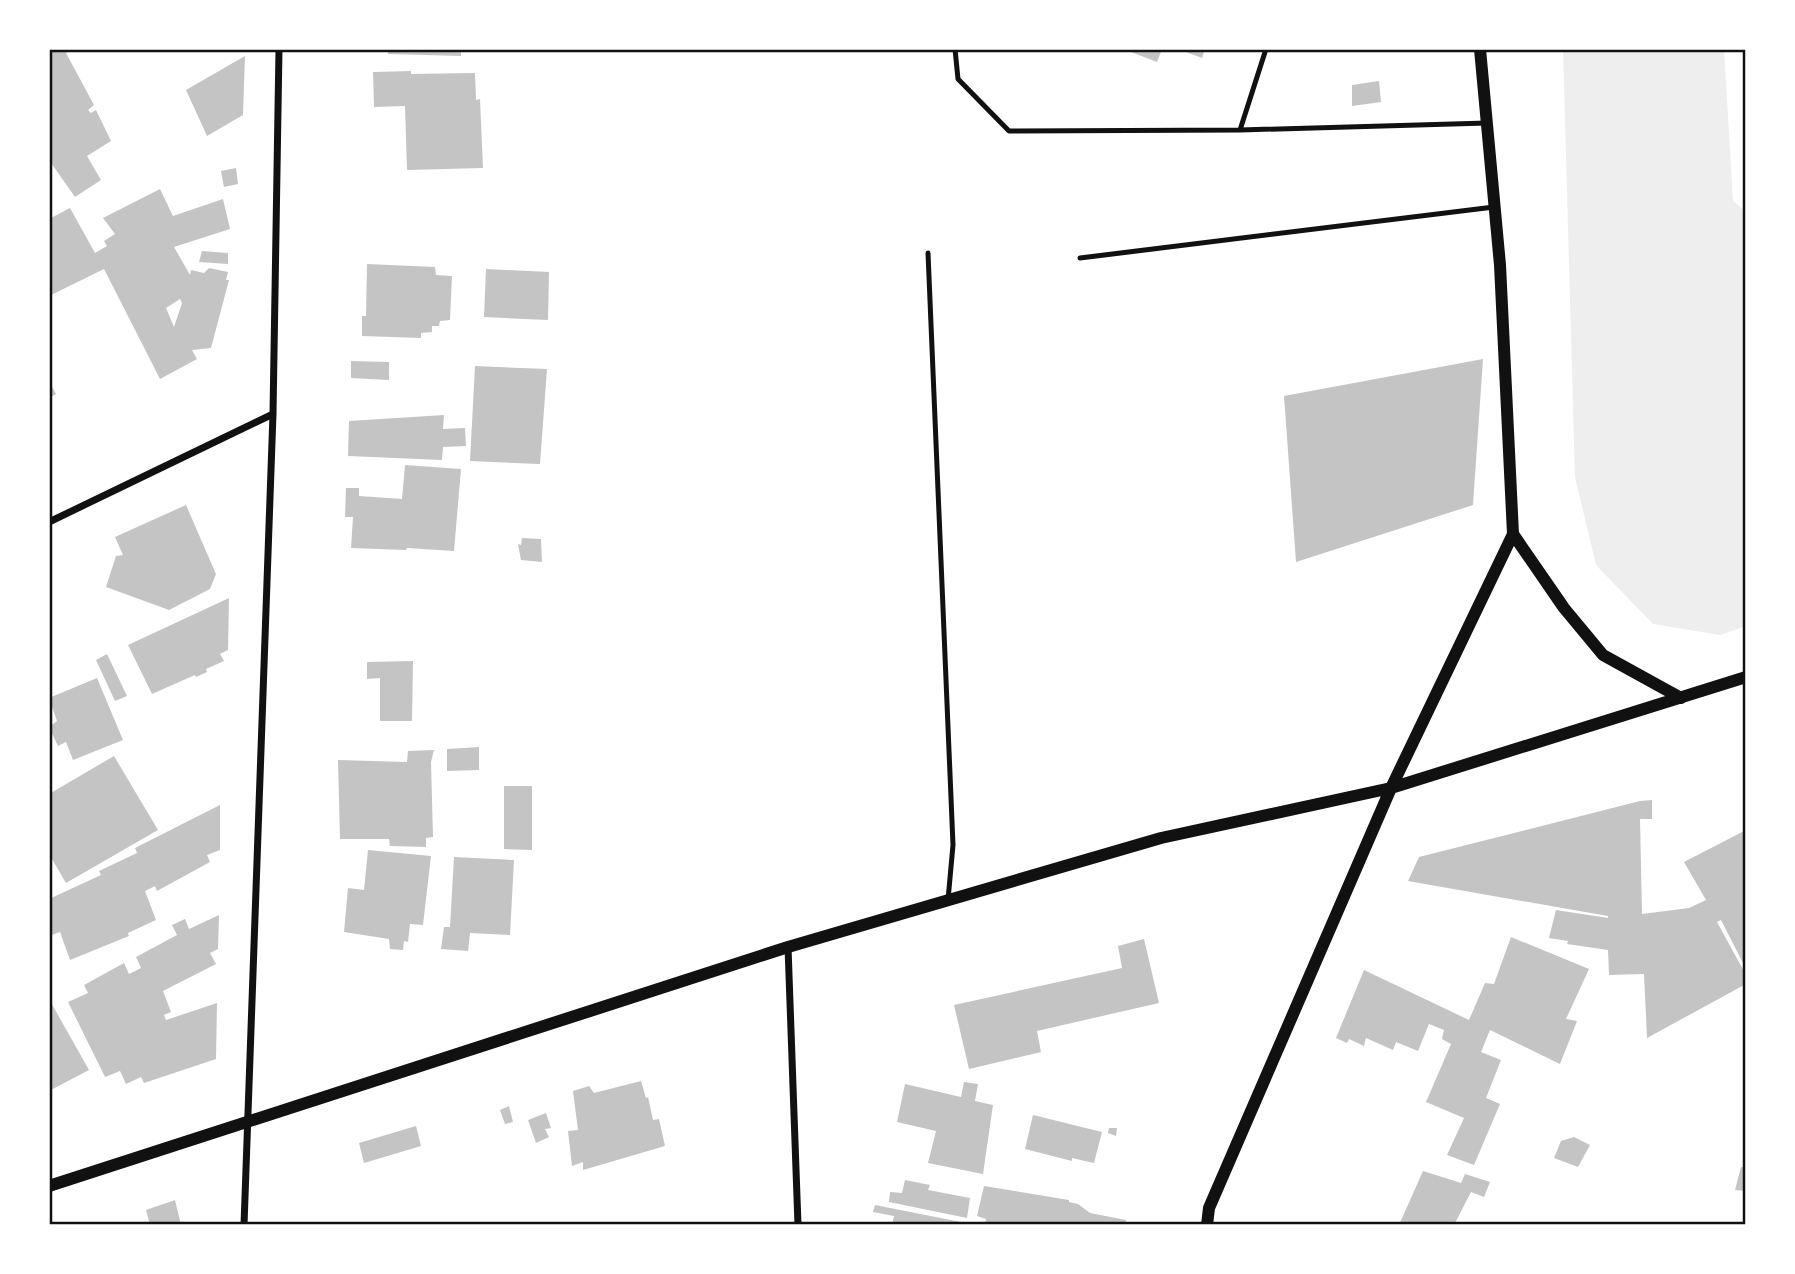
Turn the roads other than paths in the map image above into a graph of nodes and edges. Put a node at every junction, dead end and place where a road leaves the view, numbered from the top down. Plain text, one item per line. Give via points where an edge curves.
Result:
1 (279, 49) edge
2 (955, 49) edge
3 (1266, 49) edge
4 (1480, 49) edge
5 (1487, 123) junction
6 (1240, 130) junction
7 (1495, 207) junction
8 (928, 253) dead end
9 (1080, 258) dead end
10 (273, 414) junction
11 (49, 522) edge
12 (1513, 534) junction
13 (1746, 677) edge
14 (1681, 698) junction
15 (1391, 788) junction
16 (948, 900) junction
17 (788, 947) junction
18 (247, 1120) junction
19 (49, 1186) edge
20 (244, 1225) edge
21 (798, 1225) edge
22 (1206, 1225) edge

1 - 10 street
2 - 6 lane via 958,79 1009,131
3 - 6 lane
4 - 5 street
5 - 6 lane
5 - 7 street
7 - 9 lane
7 - 12 street
8 - 16 lane via 953,845
10 - 11 street
10 - 18 street
12 - 14 street via 1603,655
12 - 15 street
13 - 14 street
14 - 15 street
15 - 16 street via 1161,838
15 - 22 street via 1209,1208
16 - 17 street
17 - 18 street
17 - 21 street
18 - 19 street
18 - 20 street

